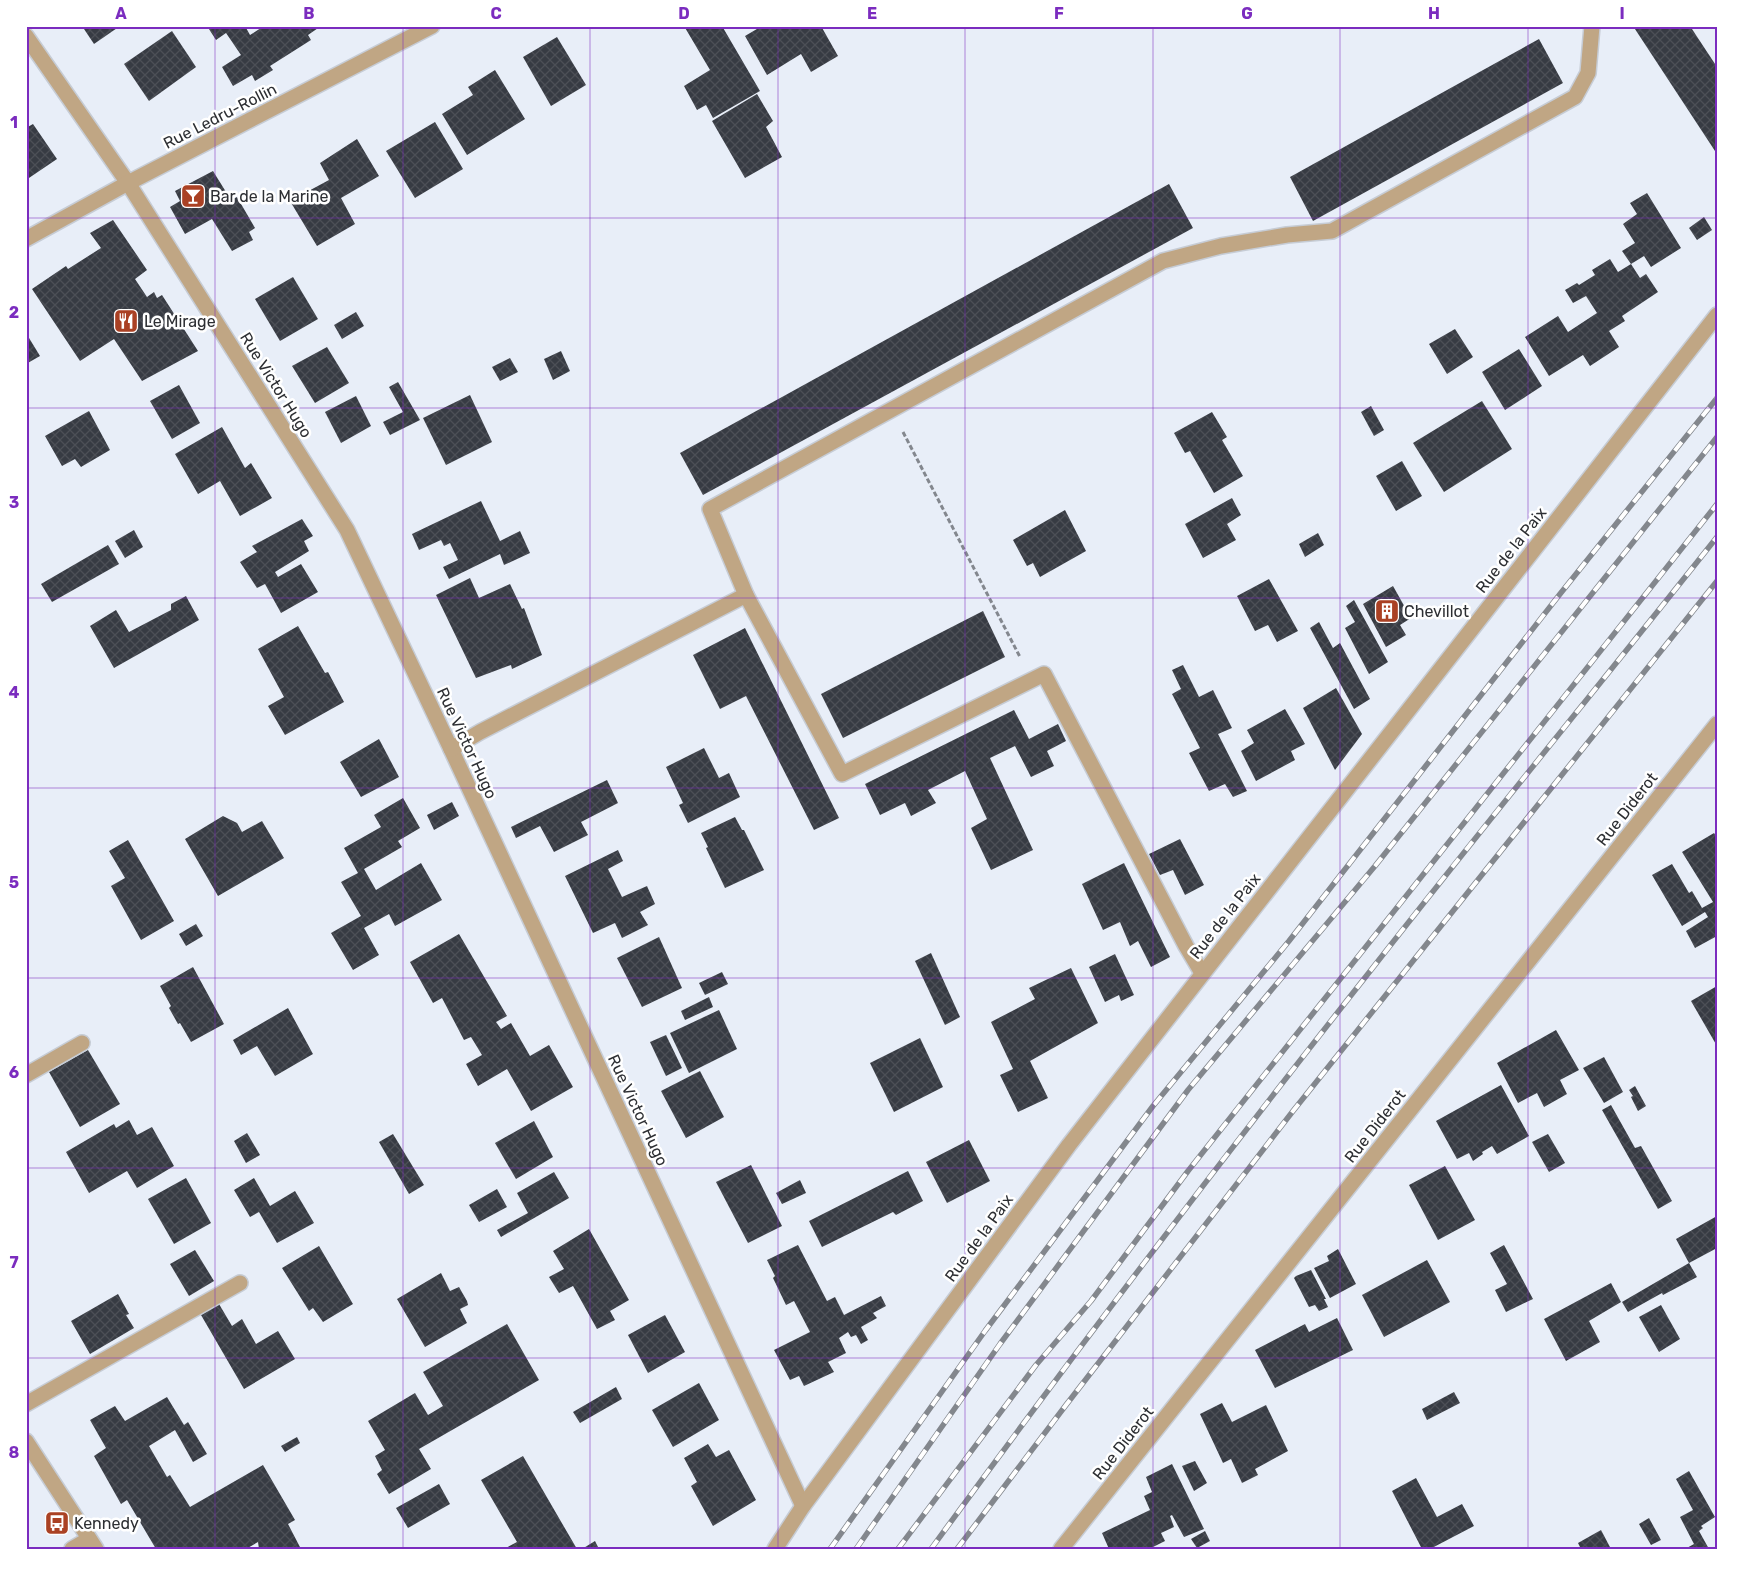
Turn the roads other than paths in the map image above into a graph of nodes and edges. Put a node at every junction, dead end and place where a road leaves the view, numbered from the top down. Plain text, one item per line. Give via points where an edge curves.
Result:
1 (432, 26) edge
2 (1592, 26) edge
3 (26, 36) edge
4 (128, 183) junction
5 (26, 239) edge
6 (1717, 316) edge
7 (746, 595) junction
8 (1717, 724) edge
9 (451, 748) junction
10 (1202, 973) junction
11 (82, 1043) dead end
12 (26, 1075) edge
13 (240, 1282) dead end
14 (26, 1404) edge
15 (26, 1441) edge
16 (803, 1506) junction
17 (92, 1544) edge
18 (72, 1549) edge
19 (775, 1549) edge
20 (1061, 1549) edge

1 - 4 street, Rue Ledru-Rollin
2 - 7 street via 1588,73 1575,97 1332,231 1221,246 1163,261 710,509
3 - 4 street, Rue Victor Hugo
4 - 5 street, Rue Ledru-Rollin
4 - 9 street, Rue Victor Hugo via 346,530
6 - 10 street, Rue de la Paix
7 - 9 street
7 - 10 street via 842,774 1044,674
8 - 20 street, Rue Diderot
9 - 16 street, Rue Victor Hugo
10 - 16 street, Rue de la Paix via 1069,1145
11 - 12 street
13 - 14 street
15 - 17 street
16 - 19 street, Rue de la Paix
17 - 18 street

